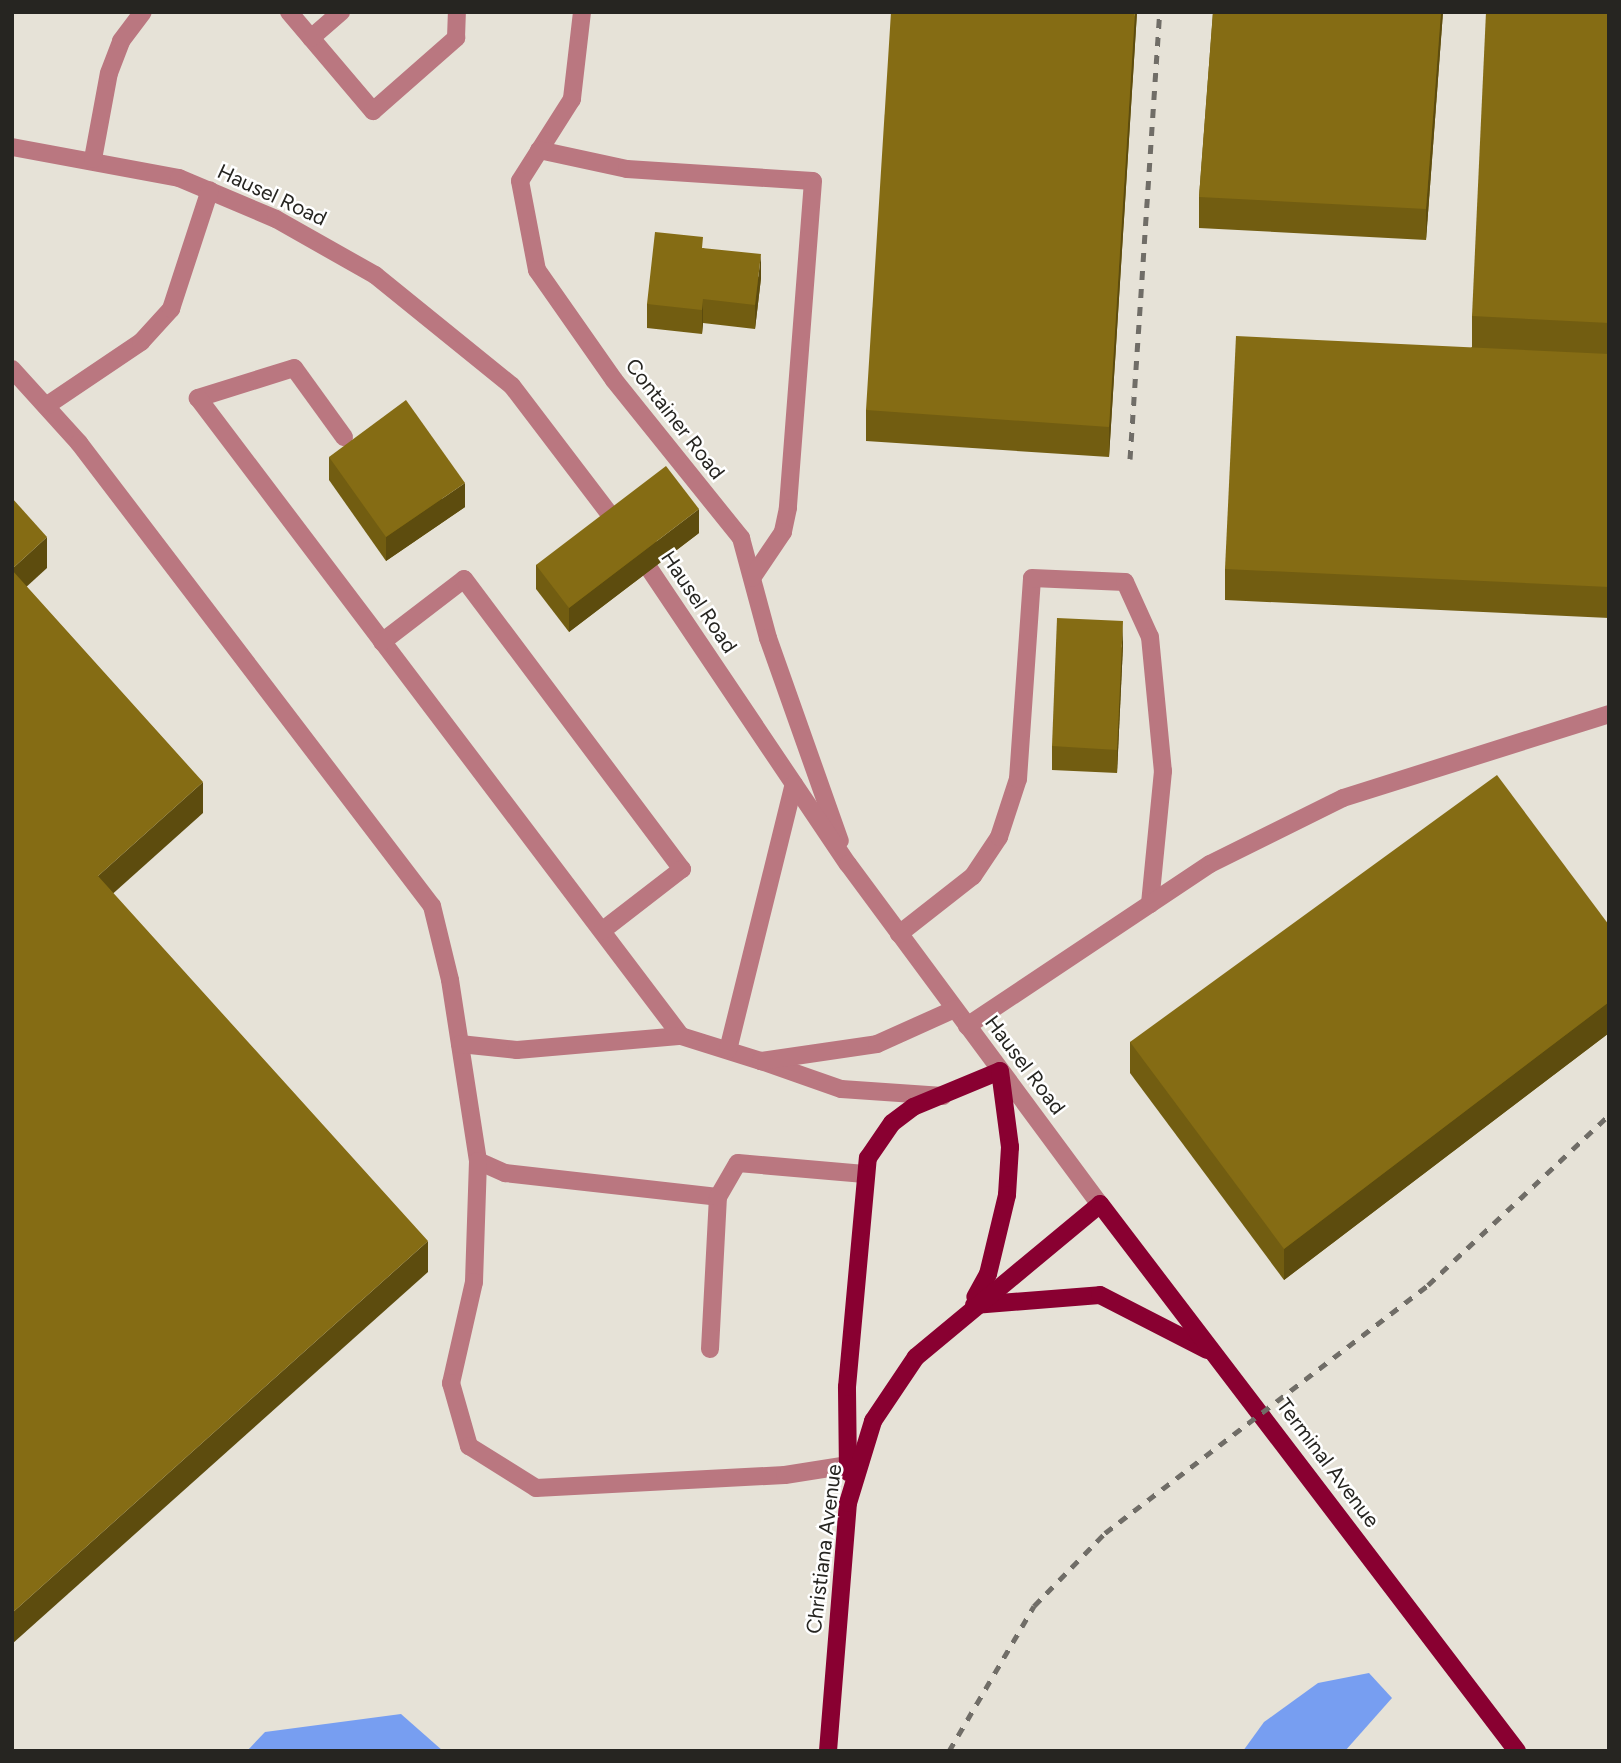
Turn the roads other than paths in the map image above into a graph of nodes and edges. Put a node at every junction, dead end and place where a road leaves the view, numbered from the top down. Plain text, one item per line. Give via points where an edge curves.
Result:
1 (143, 12) edge
2 (289, 12) edge
3 (341, 12) edge
4 (457, 12) edge
5 (582, 12) edge
6 (311, 38) junction
7 (12, 147) edge
8 (539, 150) junction
9 (93, 159) junction
10 (209, 190) junction
11 (12, 369) edge
12 (46, 406) junction
13 (344, 437) dead end
14 (752, 578) junction
15 (382, 642) junction
16 (1609, 714) edge
17 (794, 785) junction
18 (848, 864) junction
19 (1150, 904) junction
20 (603, 930) junction
21 (899, 934) junction
22 (955, 1009) junction
23 (967, 1026) junction
24 (681, 1035) junction
25 (460, 1044) junction
26 (728, 1050) junction
27 (761, 1061) junction
28 (1000, 1071) junction
29 (943, 1096) junction
30 (478, 1161) junction
31 (865, 1174) junction
32 (718, 1197) junction
33 (1100, 1204) junction
34 (970, 1306) junction
35 (710, 1349) dead end
36 (1216, 1355) junction
37 (848, 1465) junction
38 (848, 1503) junction
39 (828, 1751) edge
40 (1517, 1751) edge

1 - 9 street via 121,41 109,74
2 - 6 street
3 - 6 street
4 - 6 street via 456,38 373,111
5 - 8 street, Container Road via 572,99
7 - 9 street, Hausel Road
8 - 14 street, Container Road via 520,181 537,270 614,380 741,538
8 - 14 street via 628,169 813,181 788,508 783,532
9 - 10 street, Hausel Road
10 - 12 street via 171,309 141,342
10 - 17 street, Hausel Road via 375,275 512,386 639,553
11 - 12 street
12 - 25 street via 432,906
13 - 15 street via 294,368 198,398
14 - 18 street, Container Road
15 - 20 street
15 - 20 street via 464,579 682,869
16 - 19 street via 1343,797 1210,864
17 - 18 street, Hausel Road
17 - 26 street
18 - 21 street, Hausel Road
19 - 21 street via 1163,771 1150,637 1125,582 1032,578 1018,779 999,837 973,876
19 - 23 street
20 - 24 street
21 - 22 street, Hausel Road
22 - 23 street, Hausel Road
22 - 27 street via 877,1044
23 - 28 street, Hausel Road
24 - 25 street via 517,1050
24 - 26 street
25 - 30 street
26 - 27 street
27 - 29 street via 841,1088
28 - 29 main road
28 - 33 street, Hausel Road
28 - 34 main road via 1010,1146 1007,1195 988,1274
29 - 31 main road via 892,1123 875,1144
30 - 32 street via 505,1173
30 - 37 street via 474,1282 452,1383 469,1446 536,1488 785,1475
31 - 32 street via 738,1163
31 - 37 main road via 847,1387
32 - 35 street
33 - 34 main road, Christiana Avenue
33 - 36 main road, Terminal Avenue
34 - 36 main road via 1100,1295
34 - 38 main road, Christiana Avenue via 916,1357 888,1394 858,1457
36 - 40 main road, Terminal Avenue
37 - 38 main road
38 - 39 main road, Christiana Avenue

